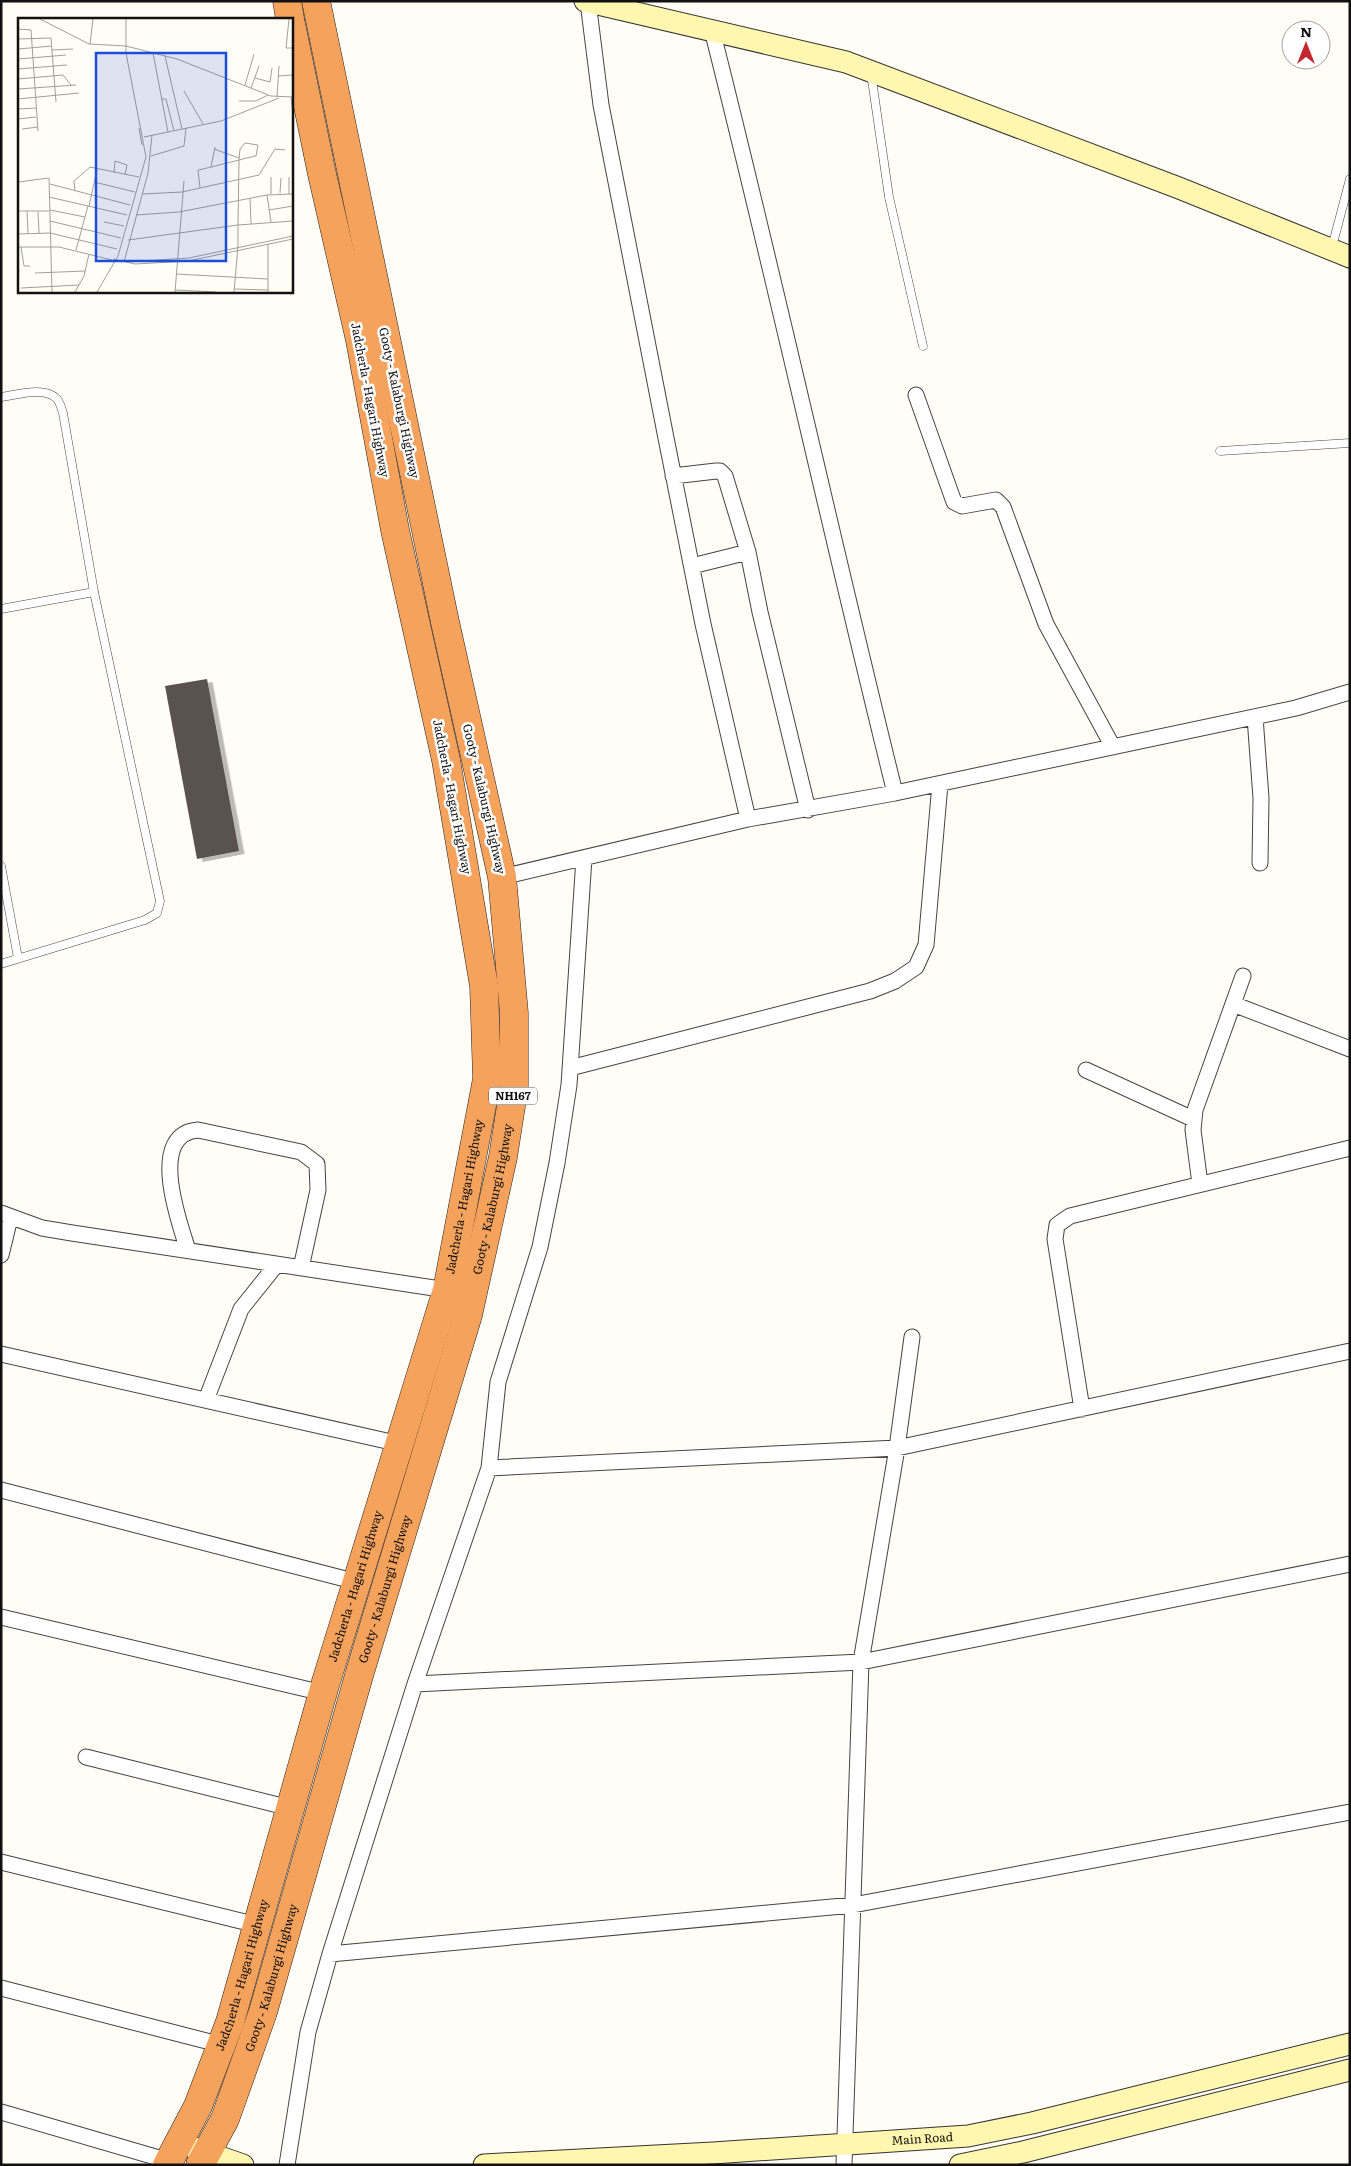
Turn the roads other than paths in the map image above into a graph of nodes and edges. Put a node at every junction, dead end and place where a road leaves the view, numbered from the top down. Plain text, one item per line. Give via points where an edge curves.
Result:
1 (287, 1) edge
2 (316, 1) edge
3 (587, 2) edge
4 (631, 6) edge
5 (290, 18) edge
6 (292, 29) edge
7 (712, 30) junction
8 (870, 71) junction
9 (1350, 179) edge
10 (1340, 253) edge
11 (923, 346) dead end
12 (916, 395) dead end
13 (1, 397) edge
14 (1350, 443) edge
15 (1220, 451) dead end
16 (674, 476) junction
17 (748, 552) junction
18 (692, 566) junction
19 (94, 592) junction
20 (1, 609) edge
21 (1350, 692) edge
22 (1255, 717) junction
23 (1113, 748) junction
24 (940, 784) junction
25 (895, 794) junction
26 (808, 810) junction
27 (748, 819) junction
28 (584, 858) junction
29 (1260, 863) dead end
30 (1, 866) edge
31 (502, 877) junction
32 (18, 958) junction
33 (1, 964) edge
34 (1243, 976) dead end
35 (1233, 1004) junction
36 (1350, 1049) edge
37 (570, 1068) junction
38 (1086, 1070) dead end
39 (1193, 1119) junction
40 (1350, 1148) edge
41 (1200, 1184) junction
42 (6, 1215) edge
43 (188, 1250) junction
44 (1, 1255) edge
45 (277, 1264) junction
46 (301, 1268) junction
47 (447, 1290) junction
48 (912, 1337) dead end
49 (1350, 1351) edge
50 (1, 1354) edge
51 (206, 1400) junction
52 (1082, 1408) junction
53 (400, 1444) junction
54 (896, 1448) junction
55 (489, 1468) junction
56 (1, 1490) edge
57 (1350, 1564) edge
58 (357, 1582) junction
59 (1, 1617) edge
60 (861, 1662) junction
61 (415, 1684) junction
62 (323, 1693) junction
63 (86, 1757) dead end
64 (290, 1808) junction
65 (1350, 1812) edge
66 (1, 1862) edge
67 (853, 1905) junction
68 (257, 1925) junction
69 (330, 1954) junction
70 (1, 1988) edge
71 (222, 2044) junction
72 (1350, 2044) edge
73 (1350, 2070) edge
74 (1, 2112) edge
75 (845, 2155) edge
76 (172, 2156) edge
77 (204, 2158) edge
78 (243, 2165) edge
79 (287, 2165) edge
80 (484, 2165) edge
81 (960, 2165) edge

1 - 5 highway
2 - 31 highway, Gooty - Kalaburgi Highway / NH167 via 445,622
3 - 4 street
3 - 16 street via 601,105
4 - 7 street
6 - 47 highway, Jadcherla - Hagari Highway / NH167 via 360,340 395,530 446,760 484,986 487,1079
7 - 8 street via 846,62
7 - 25 street
8 - 10 street via 1170,184
8 - 11 lane via 890,196
9 - 10 lane
12 - 23 street via 954,502 962,506 996,500 1003,507 1046,624
13 - 19 lane via 36,392 58,399
14 - 15 lane
16 - 17 street via 723,473
16 - 18 street
17 - 18 street
17 - 26 street
18 - 27 street
19 - 20 lane
19 - 32 lane via 159,907 157,914 144,920
21 - 22 street
22 - 23 street
22 - 29 street via 1261,798
23 - 24 street
24 - 25 street
24 - 37 street via 926,944 916,967 895,981 870,991
25 - 26 street
26 - 27 street
27 - 28 street
28 - 31 street
28 - 37 street
30 - 32 lane
31 - 77 highway, Gooty - Kalaburgi Highway / NH167 via 514,1013 514,1087 503,1158 468,1315 262,2012 225,2119
32 - 33 lane
34 - 35 street
35 - 36 street
35 - 39 street
37 - 55 street via 557,1163 540,1247 498,1382
38 - 39 street
39 - 41 street
40 - 41 street
41 - 52 street via 1070,1216 1057,1225 1055,1239
42 - 43 street via 42,1228
42 - 44 street
43 - 45 street
43 - 46 street via 174,1207 169,1169 177,1141 190,1130 198,1130 301,1152 317,1164 318,1190
45 - 46 street
45 - 51 street via 241,1309
46 - 47 street
47 - 53 highway, Jadcherla - Hagari Highway / NH167
48 - 54 street
49 - 52 street
50 - 51 street
51 - 53 street
52 - 54 street
53 - 58 highway, Jadcherla - Hagari Highway / NH167
54 - 55 street
54 - 60 street
55 - 61 street
56 - 58 street
57 - 60 street
58 - 62 highway, Jadcherla - Hagari Highway / NH167
59 - 62 street
60 - 61 street
60 - 67 street
61 - 69 street
62 - 64 highway, Jadcherla - Hagari Highway / NH167
63 - 64 street
64 - 68 highway, Jadcherla - Hagari Highway / NH167
65 - 67 street
66 - 68 street
67 - 69 street
67 - 75 street
68 - 71 highway, Jadcherla - Hagari Highway / NH167
69 - 79 street via 308,2032
70 - 71 street
71 - 76 highway, Jadcherla - Hagari Highway / NH167 via 198,2106
72 - 75 street, Main Road via 998,2131
73 - 81 street
74 - 76 street
75 - 80 street, Main Road
76 - 77 street
77 - 78 street

